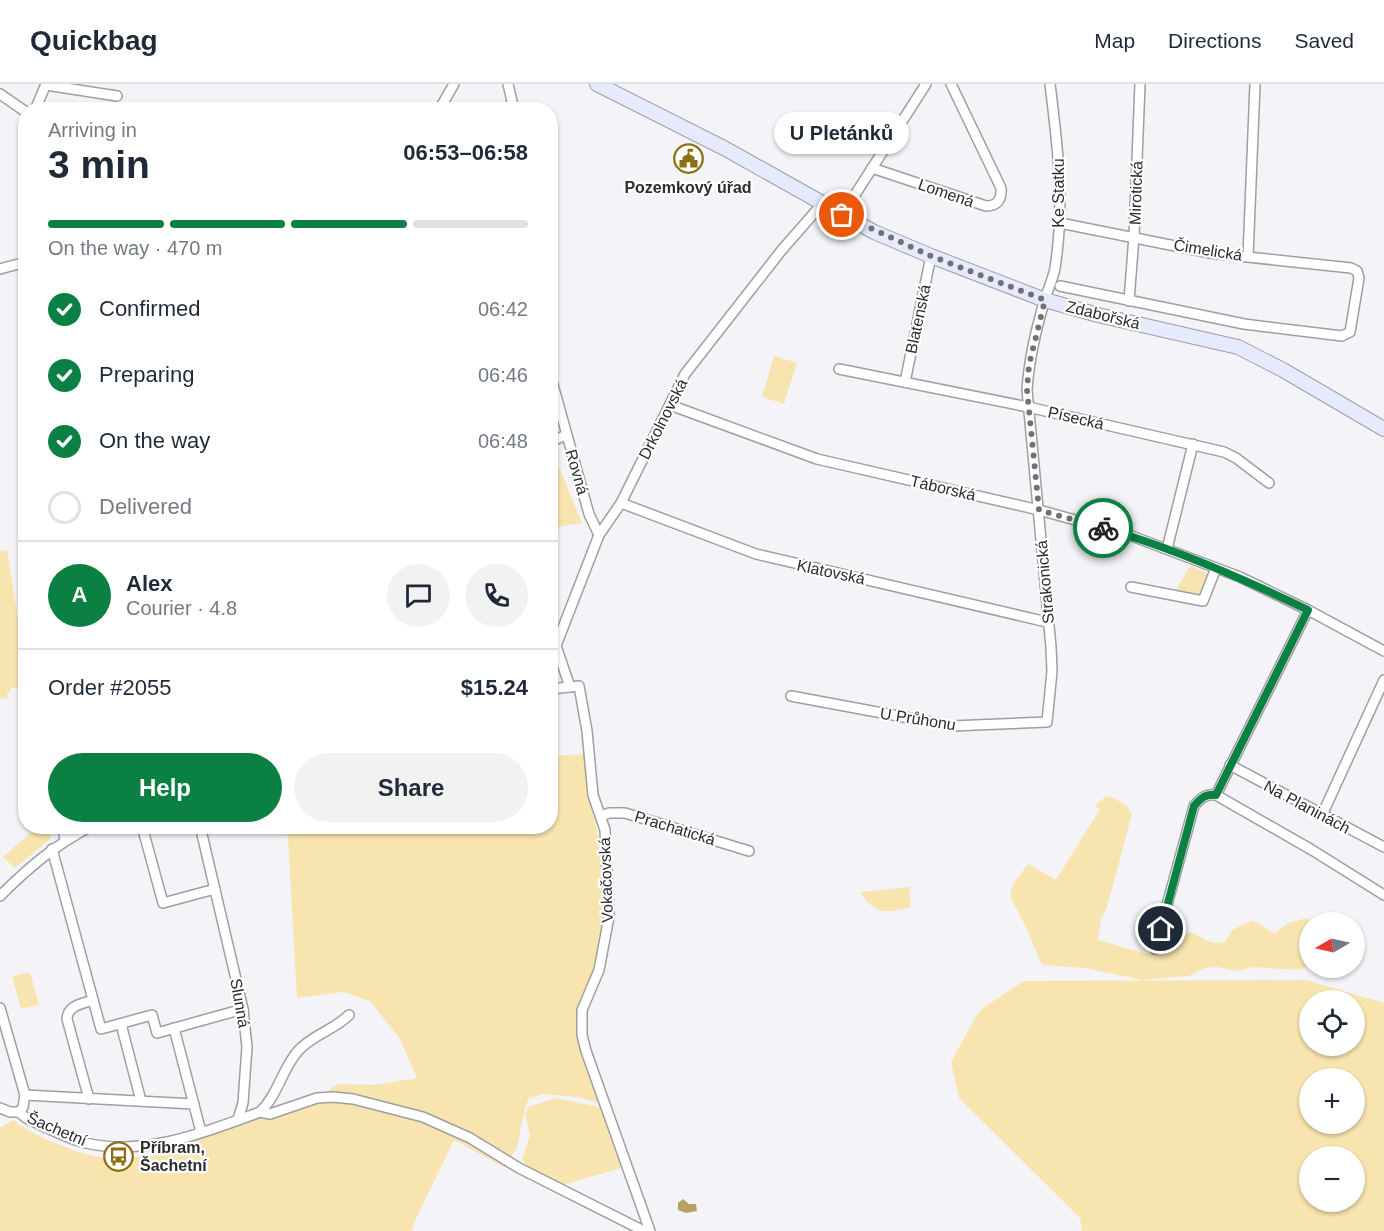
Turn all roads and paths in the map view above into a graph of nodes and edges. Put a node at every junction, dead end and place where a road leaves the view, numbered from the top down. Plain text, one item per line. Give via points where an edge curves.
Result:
1 (46, 84) edge
2 (454, 84) edge
3 (508, 84) edge
4 (597, 84) edge
5 (926, 84) edge
6 (951, 84) edge
7 (1050, 84) edge
8 (1140, 84) edge
9 (1255, 84) edge
10 (0, 94) edge
11 (117, 96) dead end
12 (38, 102) edge
13 (444, 102) edge
14 (512, 102) edge
15 (18, 106) edge
16 (872, 168) junction
17 (822, 204) junction
18 (842, 215) junction
19 (1060, 223) junction
20 (1134, 237) junction
21 (931, 256) junction
22 (1248, 257) junction
23 (18, 264) edge
24 (0, 269) edge
25 (1357, 271) joint
26 (1060, 286) dead end
27 (1045, 300) junction
28 (1129, 301) junction
29 (839, 369) dead end
30 (905, 382) junction
31 (558, 404) edge
32 (670, 405) junction
33 (1028, 407) junction
34 (1384, 429) edge
35 (566, 435) junction
36 (558, 438) edge
37 (1193, 444) junction
38 (1269, 483) dead end
39 (621, 503) junction
40 (1039, 510) junction
41 (599, 535) junction
42 (1167, 549) junction
43 (1216, 568) junction
44 (1131, 587) dead end
45 (1308, 610) junction
46 (1047, 622) junction
47 (558, 641) edge
48 (558, 650) edge
49 (1384, 651) edge
50 (1384, 680) edge
51 (574, 686) junction
52 (558, 688) edge
53 (791, 696) dead end
54 (1047, 722) joint
55 (1230, 765) junction
56 (1216, 795) junction
57 (1322, 815) junction
58 (601, 816) junction
59 (64, 834) edge
60 (77, 834) edge
61 (144, 834) edge
62 (202, 834) edge
63 (65, 840) junction
64 (1384, 848) edge
65 (52, 849) junction
66 (749, 851) dead end
67 (215, 889) junction
68 (1384, 895) edge
69 (0, 896) edge
70 (1155, 949) dead end
71 (93, 1000) junction
72 (0, 1008) edge
73 (243, 1009) junction
74 (349, 1015) dead end
75 (121, 1024) junction
76 (174, 1028) junction
77 (25, 1095) junction
78 (89, 1099) junction
79 (141, 1101) junction
80 (194, 1104) junction
81 (0, 1108) edge
82 (19, 1112) junction
83 (260, 1112) junction
84 (238, 1119) junction
85 (201, 1132) junction
86 (644, 1231) edge
87 (650, 1231) edge

1 - 11 street
1 - 12 street
2 - 13 street
3 - 14 street
4 - 17 street, Zdabořská
5 - 16 street
6 - 16 street, Lomená via 1001,188 998,202 986,206
7 - 19 street, Ke Statku via 1060,172
8 - 20 street, Mirotická
9 - 22 street
10 - 15 street
16 - 18 street
17 - 18 street, Zdabořská
17 - 32 street, Drkolnovská via 692,365
18 - 21 street, Zdabořská
19 - 20 street, Čimelická
19 - 27 street, Ke Statku via 1054,270
20 - 22 street, Čimelická
20 - 28 street, Mirotická
21 - 27 street, Zdabořská
21 - 30 street, Blatenská
22 - 25 street, Čimelická
23 - 24 street
25 - 28 street, Zdabořská via 1350,332 1342,336 1244,324
26 - 28 street, Zdabořská
27 - 33 street, Strakonická via 1029,365
27 - 34 street, Zdabořská via 1238,347
29 - 30 street, Písecká
30 - 33 street, Písecká
31 - 35 street, Rovná
32 - 39 street, Drkolnovská
32 - 40 street, Táborská via 817,459
33 - 37 street, Písecká
33 - 40 street, Strakonická
35 - 36 street
35 - 41 street, Rovná
37 - 38 street, Písecká via 1236,458
37 - 42 street
39 - 41 street, Drkolnovská
39 - 46 street, Klatovská via 756,554
40 - 42 street, Táborská
40 - 46 street, Strakonická
41 - 47 street, Drkolnovská
42 - 43 street, Táborská
43 - 44 street via 1203,601
43 - 45 street, Táborská
45 - 49 street, Táborská
45 - 55 street
46 - 54 street, Strakonická via 1052,671
48 - 51 street, Vokačovská
50 - 57 street
51 - 52 street
51 - 58 street, Vokačovská via 587,731 593,795
53 - 54 street, U Průhonu via 952,726
55 - 56 street
55 - 57 street, Na Planinách
56 - 68 street
56 - 70 street via 1200,798 1194,806
57 - 64 street, Na Planinách
58 - 66 street, Prachatická via 625,813
58 - 87 street, Vokačovská via 609,917 599,970 581,1020 586,1051
59 - 63 street
60 - 63 street
61 - 67 street via 163,903
62 - 67 street, Slunná
63 - 65 street
65 - 69 street
65 - 71 street
67 - 73 street, Slunná
71 - 75 street via 101,1029
71 - 78 street via 73,1007 67,1018
72 - 77 street
73 - 76 street
73 - 84 street, Slunná via 247,1047
74 - 83 street via 309,1040 288,1062 267,1106
75 - 76 street via 152,1015 157,1032
75 - 79 street
76 - 80 street
77 - 78 street, Šachetní
77 - 82 street
78 - 79 street, Šachetní
79 - 80 street, Šachetní
80 - 85 street
81 - 82 street, Šachetní
82 - 85 street, Šachetní via 26,1119 84,1143 119,1148 159,1144
83 - 84 street, Šachetní
83 - 86 street, Šachetní via 270,1114 317,1098 333,1097 423,1117
84 - 85 street, Šachetní

